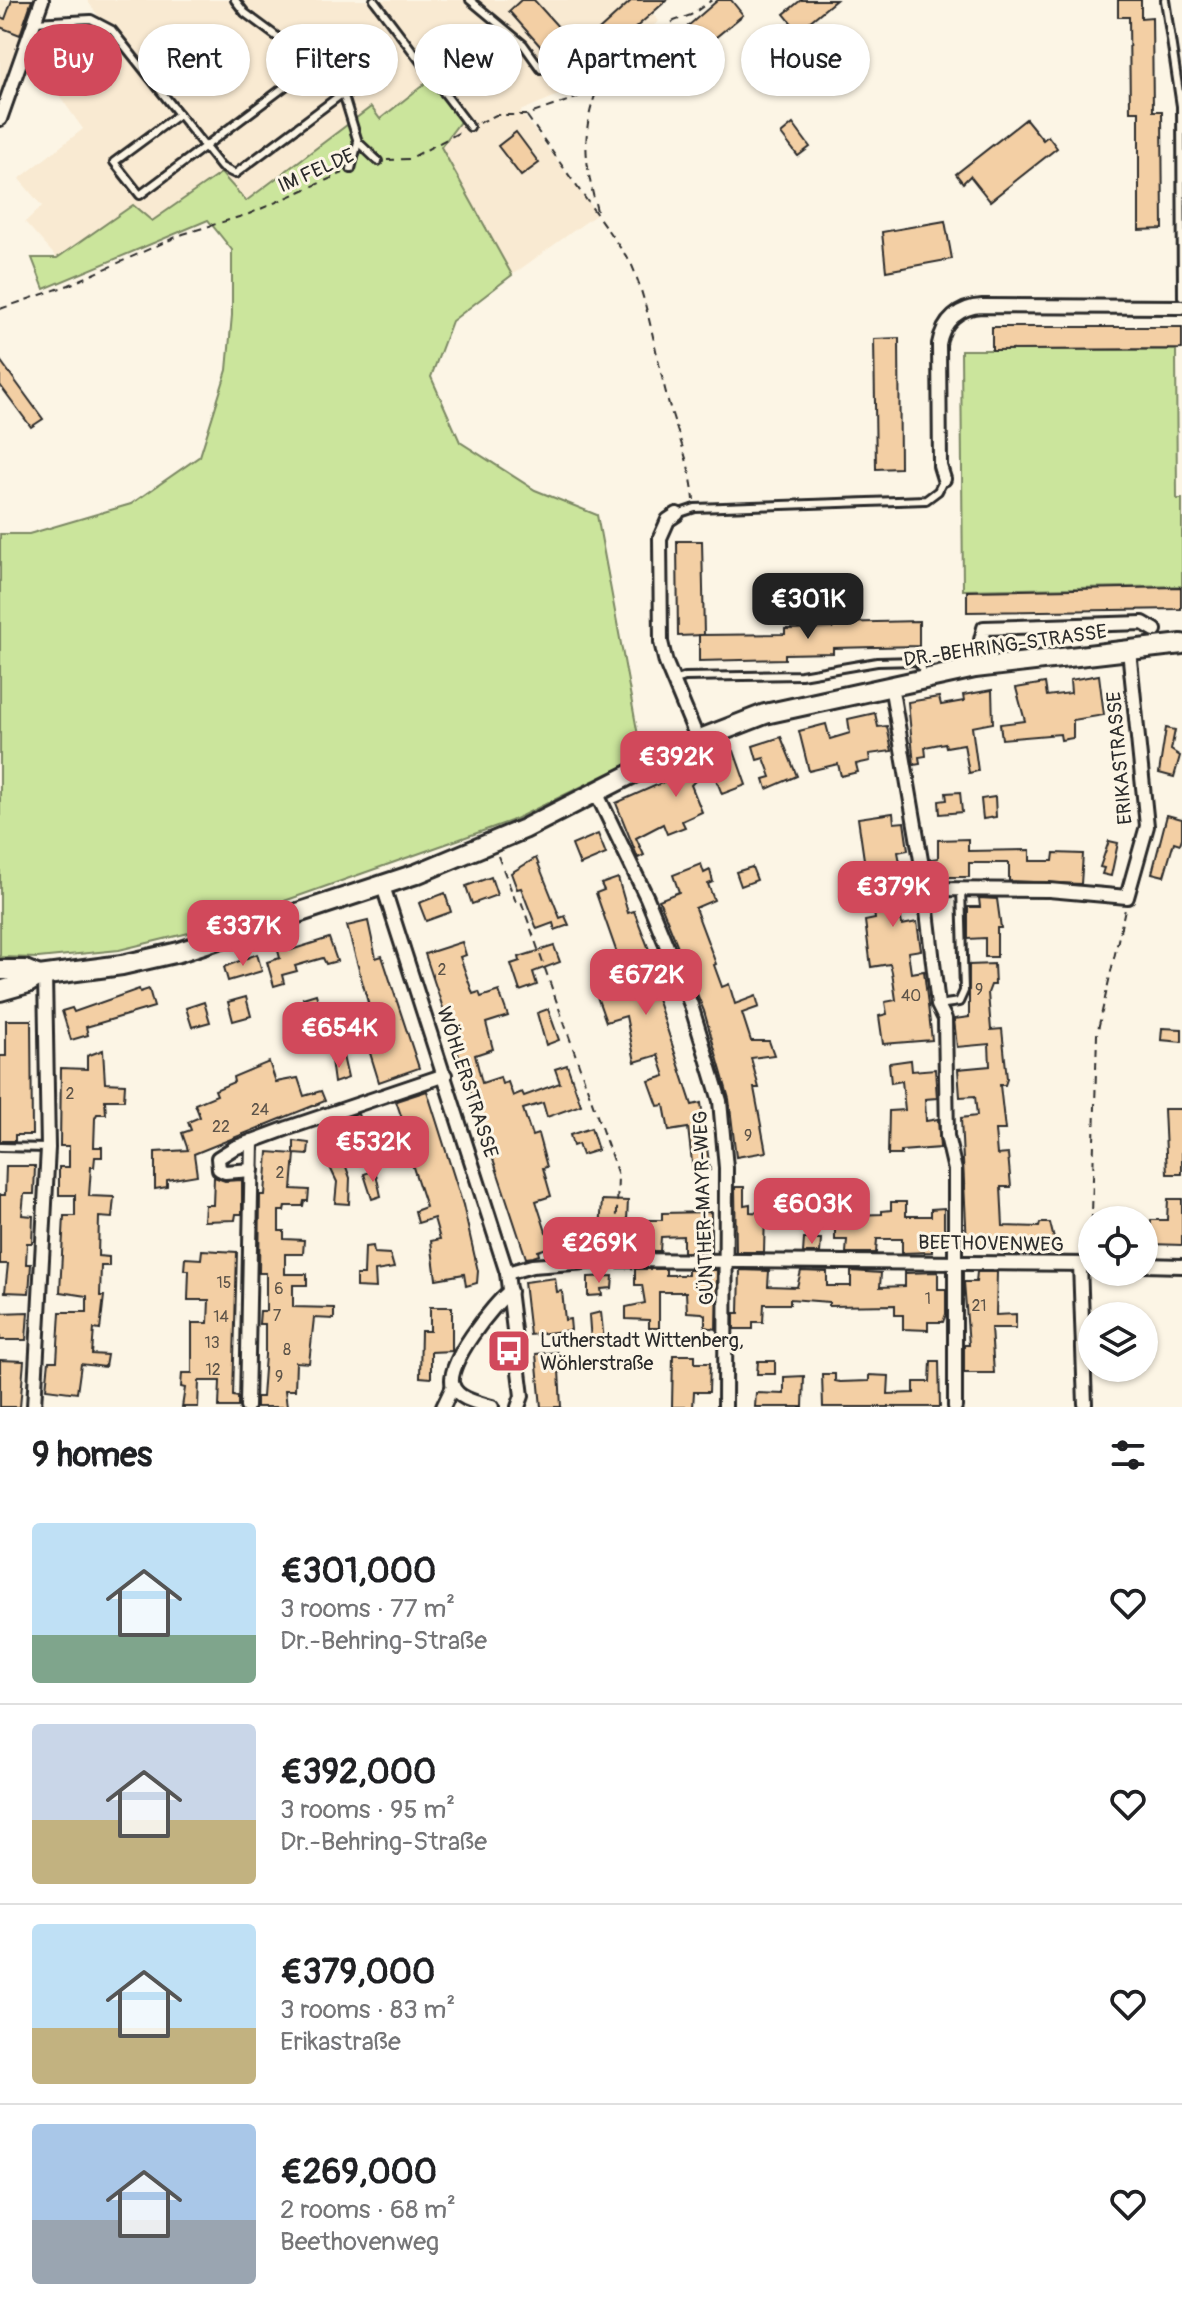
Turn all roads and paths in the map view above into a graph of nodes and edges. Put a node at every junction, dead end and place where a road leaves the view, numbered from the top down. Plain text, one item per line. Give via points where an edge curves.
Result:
1 (42, 0) edge
2 (235, 0) edge
3 (374, 0) edge
4 (470, 0) edge
5 (712, 0) edge
6 (1165, 0) edge
7 (34, 22) junction
8 (670, 24) edge
9 (266, 28) edge
10 (538, 65) edge
11 (273, 96) edge
12 (339, 96) edge
13 (344, 96) edge
14 (579, 96) edge
15 (594, 96) edge
16 (179, 114) junction
17 (527, 115) junction
18 (0, 119) edge
19 (470, 127) junction
20 (358, 142) junction
21 (205, 147) junction
22 (378, 161) joint
23 (351, 169) joint
24 (597, 214) junction
25 (1182, 297) edge
26 (1182, 307) edge
27 (0, 309) edge
28 (944, 479) joint
29 (695, 508) junction
30 (677, 514) joint
31 (1156, 638) junction
32 (981, 640) dead end
33 (1182, 644) edge
34 (1129, 650) junction
35 (924, 678) junction
36 (673, 681) junction
37 (891, 685) junction
38 (698, 740) junction
39 (596, 792) junction
40 (493, 843) junction
41 (383, 886) junction
42 (961, 888) junction
43 (924, 889) junction
44 (1127, 897) junction
45 (0, 970) edge
46 (42, 975) junction
47 (0, 991) edge
48 (938, 1005) junction
49 (445, 1075) junction
50 (252, 1141) junction
51 (0, 1147) edge
52 (48, 1148) junction
53 (252, 1170) junction
54 (1090, 1206) edge
55 (615, 1260) junction
56 (727, 1261) junction
57 (955, 1263) junction
58 (1078, 1264) edge
59 (1158, 1265) edge
60 (1182, 1266) edge
61 (507, 1273) junction
62 (1088, 1286) edge
63 (510, 1291) junction
64 (453, 1386) junction
65 (1085, 1404) dead end
66 (34, 1407) edge
67 (247, 1407) edge
68 (443, 1407) edge
69 (492, 1407) edge
70 (518, 1407) edge
71 (725, 1407) edge
72 (955, 1407) edge

1 - 7 street
2 - 9 lane
3 - 19 lane
4 - 10 lane via 523,44
5 - 8 path, IM FELDE
6 - 25 lane via 1181,106
7 - 16 lane via 91,19 112,30
7 - 18 street
11 - 21 lane
12 - 21 lane via 235,174 221,167
13 - 20 lane
14 - 17 path, IM FELDE
15 - 24 path via 584,154
16 - 21 lane
16 - 21 lane via 114,162 140,195
17 - 19 path, IM FELDE via 496,115
17 - 24 path
19 - 22 path, IM FELDE via 409,159
20 - 22 lane
20 - 23 lane
23 - 27 path, IM FELDE via 249,214 183,234
24 - 29 path via 640,284 692,476
26 - 28 street via 974,307 958,312 939,344
28 - 29 lane via 926,500
29 - 30 lane
30 - 36 street via 663,527 659,549 661,642
31 - 32 street via 1152,625 1143,623 984,628
31 - 33 street, DR.-BEHRING-STRASSE
31 - 34 street, DR.-BEHRING-STRASSE
34 - 35 street, DR.-BEHRING-STRASSE
34 - 44 street, ERIKASTRASSE via 1147,826
35 - 36 lane via 922,668 912,661 854,663 801,675
35 - 37 street, DR.-BEHRING-STRASSE
36 - 38 street
37 - 38 street, DR.-BEHRING-STRASSE via 788,707
37 - 43 street
38 - 39 street, DR.-BEHRING-STRASSE
39 - 40 street, DR.-BEHRING-STRASSE
39 - 56 street, GÜNTHER-MAYR-WEG via 653,912 715,1078 724,1129
40 - 41 street, DR.-BEHRING-STRASSE
40 - 55 path via 516,902 521,901 618,1175
41 - 46 street, DR.-BEHRING-STRASSE via 179,952
41 - 49 street, WÖHLERSTRASSE
42 - 43 street
42 - 44 street
42 - 48 lane via 964,991 959,1002
43 - 48 street
44 - 54 path via 1097,1034
45 - 46 street
46 - 47 street, DR.-BEHRING-STRASSE
46 - 52 street
48 - 57 street via 945,1019 947,1136 955,1170
49 - 50 street
49 - 61 street, WÖHLERSTRASSE
50 - 53 street
50 - 53 street via 224,1152 217,1164 225,1172
51 - 52 lane
52 - 66 street
53 - 67 street
55 - 56 street, BEETHOVENWEG
55 - 61 street, BEETHOVENWEG
56 - 57 street, BEETHOVENWEG
56 - 71 street, GÜNTHER-MAYR-WEG
57 - 58 street, BEETHOVENWEG
57 - 72 street
59 - 60 street
61 - 63 street, WÖHLERSTRASSE
62 - 65 street
63 - 64 street via 456,1360
63 - 70 street, WÖHLERSTRASSE via 522,1396
64 - 68 street
64 - 69 street via 465,1398

